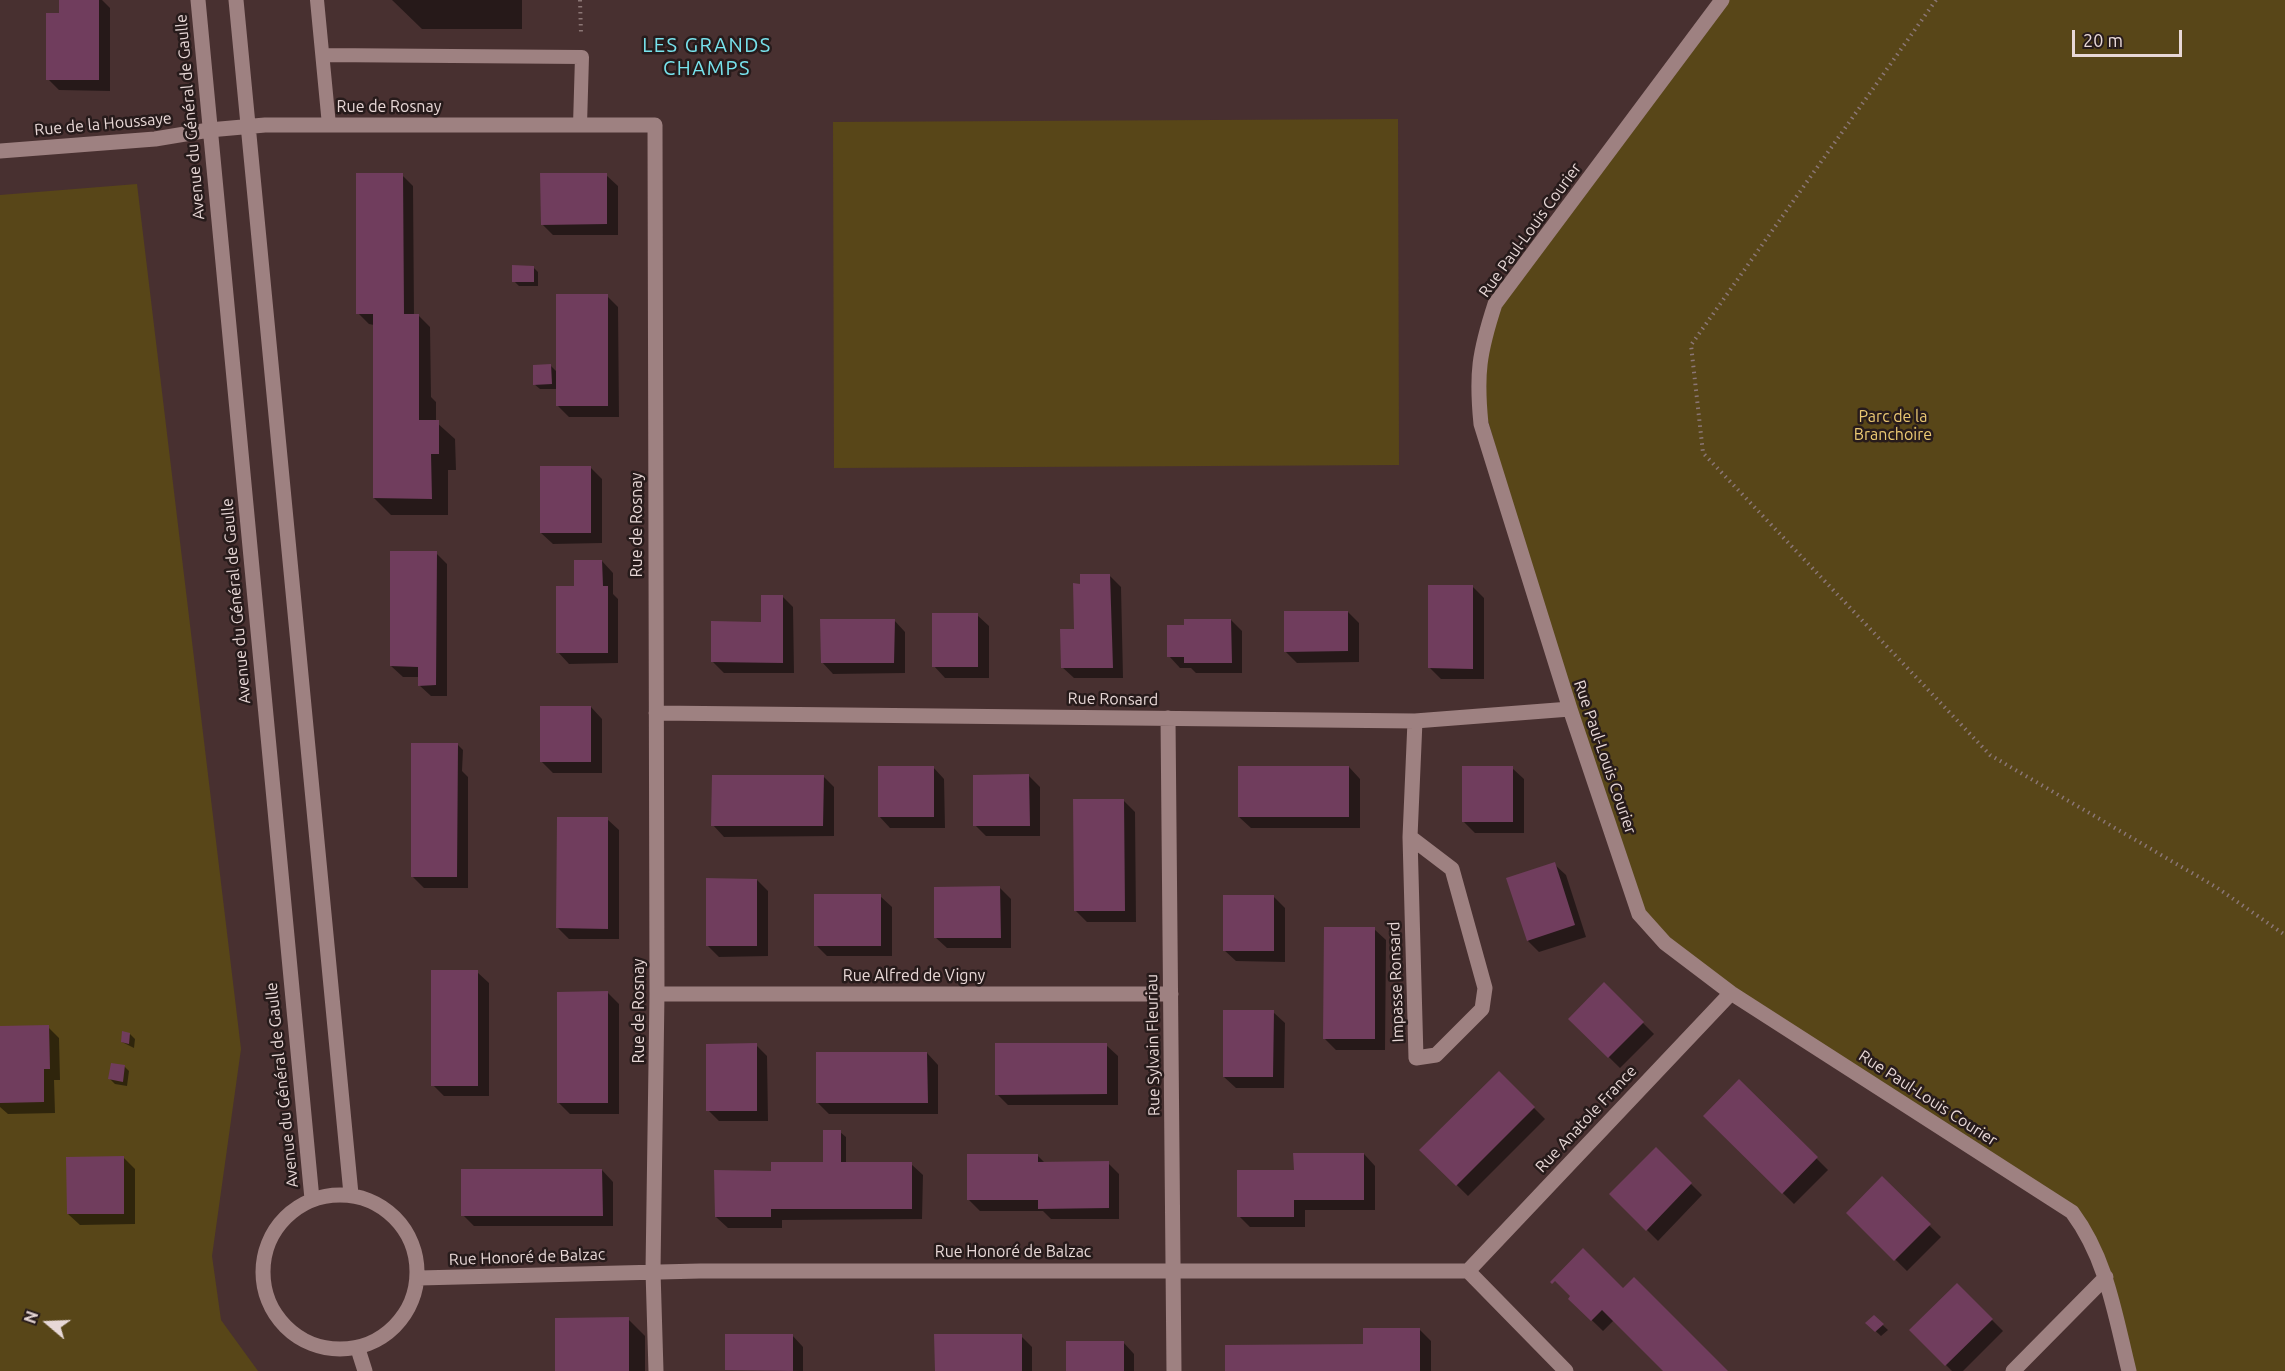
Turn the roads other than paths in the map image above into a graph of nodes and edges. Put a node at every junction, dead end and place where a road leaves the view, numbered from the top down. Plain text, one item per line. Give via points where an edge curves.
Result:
1 (198, 0) edge
2 (236, 0) edge
3 (317, 0) edge
4 (1722, 0) edge
5 (322, 55) junction
6 (329, 125) junction
7 (580, 125) junction
8 (249, 126) junction
9 (209, 130) junction
10 (0, 151) edge
11 (1570, 709) junction
12 (656, 713) junction
13 (1168, 718) junction
14 (1415, 721) junction
15 (1410, 837) junction
16 (1731, 993) junction
17 (657, 994) junction
18 (1171, 994) junction
19 (351, 1194) junction
20 (312, 1198) junction
21 (653, 1271) junction
22 (1173, 1271) junction
23 (1468, 1271) junction
24 (2106, 1277) junction
25 (419, 1278) junction
26 (358, 1349) junction
27 (365, 1371) edge
28 (656, 1371) edge
29 (1174, 1371) edge
30 (1566, 1371) edge
31 (2013, 1371) edge
32 (2129, 1371) edge

1 - 9 street, Avenue du Général de Gaulle
2 - 8 street
3 - 5 lane
4 - 11 street, Rue Paul-Louis Courier via 1495,304 1481,346 1481,424
5 - 6 lane
5 - 7 lane via 582,57
6 - 7 street, Rue de Rosnay
6 - 8 street, Rue de Rosnay
7 - 12 street, Rue de Rosnay via 655,125
8 - 9 street, Rue de Rosnay
8 - 19 street
9 - 10 street, Rue de la Houssaye via 155,139
9 - 20 street, Avenue du Général de Gaulle
11 - 14 street, Rue Ronsard
11 - 16 street, Rue Paul-Louis Courier via 1639,914 1665,943
12 - 13 street, Rue Ronsard
12 - 17 street, Rue de Rosnay
13 - 14 street, Rue Ronsard
13 - 18 street, Rue Sylvain Fleuriau
14 - 15 street, Impasse Ronsard
15 - 15 street, Impasse Ronsard via 1415,1046 1416,1058 1436,1056 1482,1009 1485,987 1452,869
16 - 23 street, Rue Anatole France
16 - 24 street, Rue Paul-Louis Courier via 2072,1212 2089,1235
17 - 18 street, Rue Alfred de Vigny
17 - 21 street, Rue de Rosnay
18 - 22 street, Rue Sylvain Fleuriau
19 - 20 street
19 - 25 street via 381,1205 404,1227 416,1256
20 - 26 street via 287,1215 266,1244 262,1276 270,1308 291,1333 320,1348
21 - 22 street, Rue Honoré de Balzac
21 - 25 street, Rue Honoré de Balzac
21 - 28 street, Rue de Rosnay
22 - 23 street, Rue Honoré de Balzac
22 - 29 street, Rue Sylvain Fleuriau
23 - 30 street
24 - 31 street
24 - 32 street, Rue Paul-Louis Courier
25 - 26 street via 404,1316 382,1338
26 - 27 street

